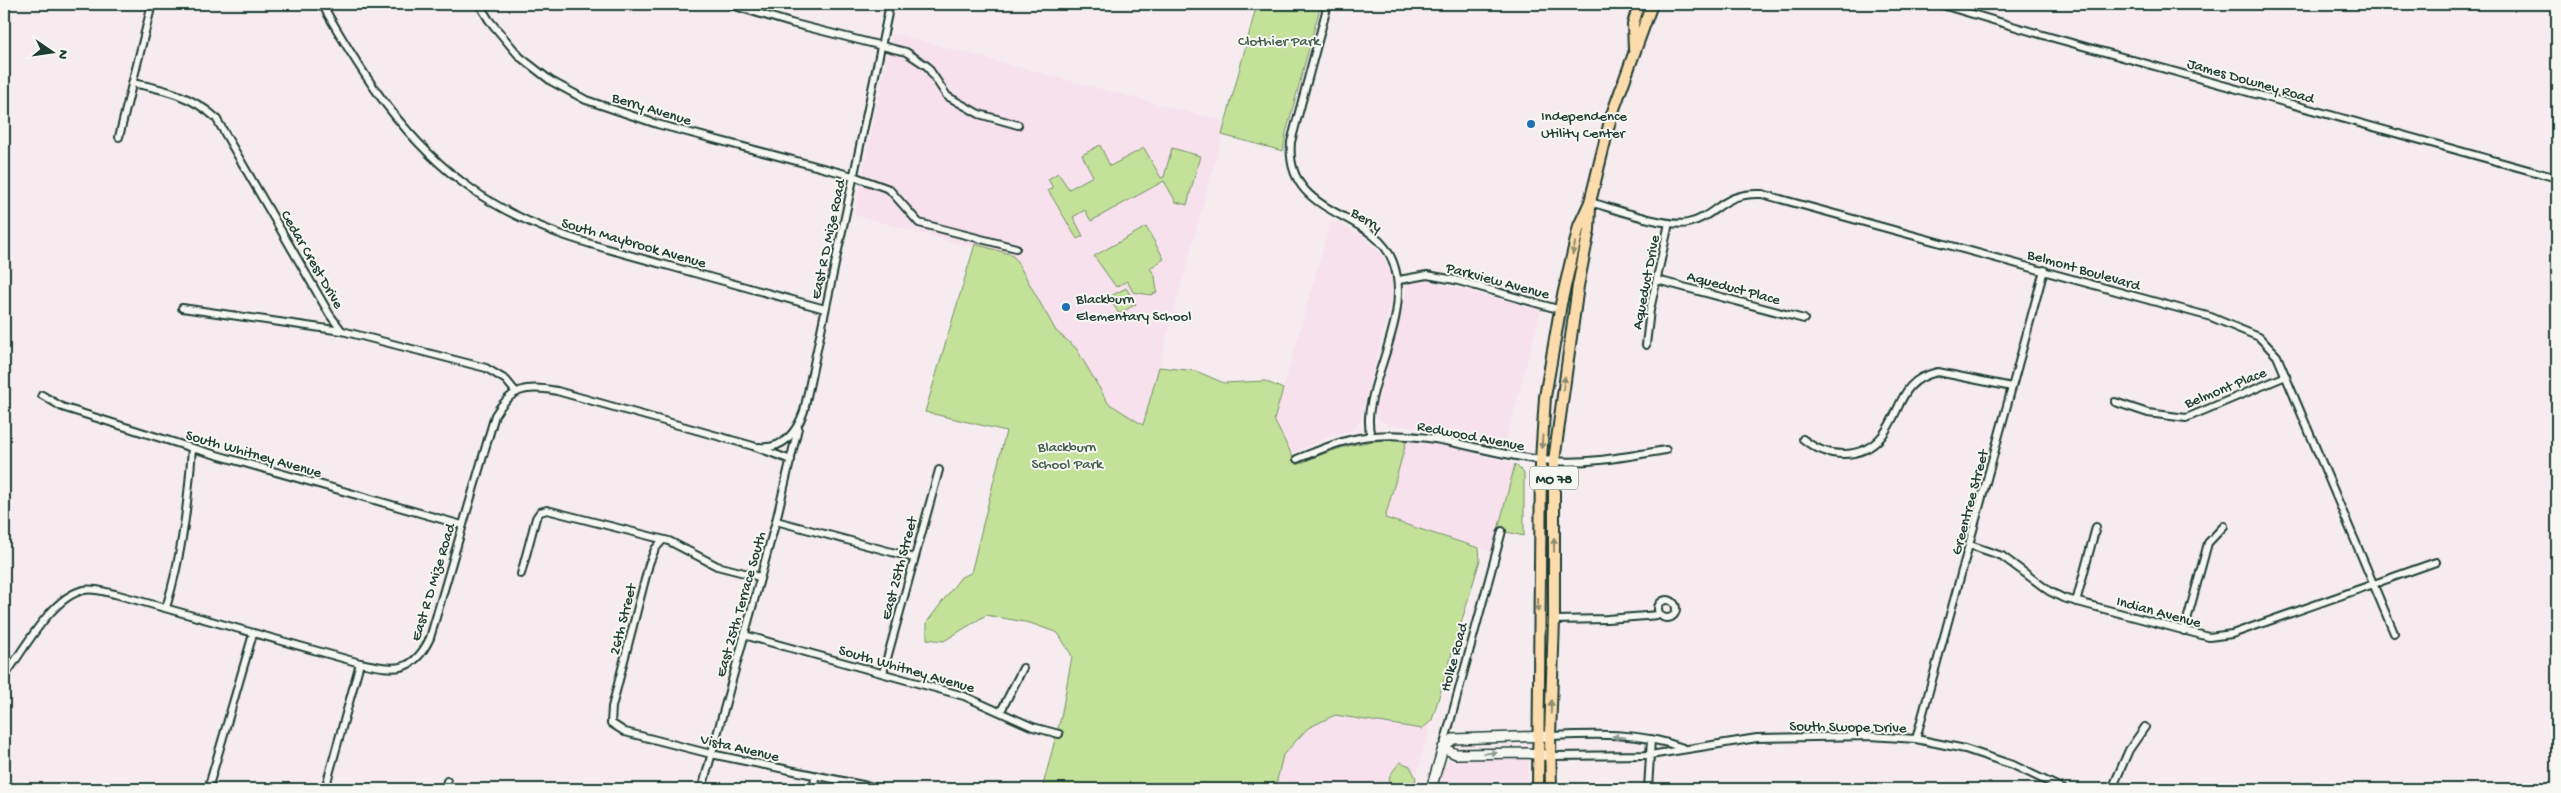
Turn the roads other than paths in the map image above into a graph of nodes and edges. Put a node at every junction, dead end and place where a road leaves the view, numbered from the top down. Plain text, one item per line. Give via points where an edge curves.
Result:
1 (152, 4) edge
2 (322, 4) edge
3 (479, 4) edge
4 (728, 4) edge
5 (757, 4) edge
6 (890, 4) edge
7 (1328, 4) edge
8 (1652, 4) edge
9 (1939, 4) edge
10 (1638, 5) edge
11 (756, 12) junction
12 (881, 47) junction
13 (1634, 50) junction
14 (132, 83) junction
15 (1018, 125) dead end
16 (119, 137) dead end
17 (853, 176) junction
18 (2557, 178) edge
19 (1590, 202) junction
20 (1669, 223) junction
21 (1016, 248) dead end
22 (2044, 270) junction
23 (1399, 280) junction
24 (1657, 280) junction
25 (182, 308) dead end
26 (826, 309) junction
27 (1560, 310) junction
28 (1804, 319) dead end
29 (342, 331) junction
30 (1646, 345) dead end
31 (2286, 376) junction
32 (2012, 387) junction
33 (516, 391) junction
34 (42, 395) dead end
35 (2115, 402) dead end
36 (799, 425) junction
37 (1371, 436) junction
38 (1803, 439) dead end
39 (753, 446) junction
40 (192, 448) junction
41 (1666, 450) dead end
42 (1297, 459) dead end
43 (791, 460) junction
44 (1541, 460) junction
45 (1554, 461) junction
46 (939, 470) dead end
47 (776, 521) junction
48 (462, 525) junction
49 (2224, 526) dead end
50 (2096, 527) dead end
51 (1502, 531) dead end
52 (662, 541) junction
53 (1970, 545) junction
54 (914, 558) junction
55 (2436, 562) dead end
56 (521, 574) dead end
57 (760, 577) junction
58 (2373, 584) junction
59 (2076, 602) junction
60 (166, 608) junction
61 (1659, 615) dead end
62 (1554, 620) junction
63 (2184, 631) junction
64 (2394, 633) dead end
65 (253, 634) junction
66 (744, 635) junction
67 (360, 663) junction
68 (1023, 668) dead end
69 (883, 673) junction
70 (4, 677) edge
71 (612, 707) joint
72 (1001, 711) junction
73 (2145, 727) dead end
74 (1059, 734) dead end
75 (1550, 736) junction
76 (1537, 737) junction
77 (1651, 739) junction
78 (1916, 739) junction
79 (1443, 748) junction
80 (1684, 749) junction
81 (711, 754) junction
82 (1537, 754) junction
83 (1650, 755) junction
84 (1550, 756) junction
85 (815, 776) junction
86 (447, 781) dead end
87 (88, 789) edge
88 (97, 789) edge
89 (208, 789) edge
90 (325, 789) edge
91 (445, 789) edge
92 (702, 789) edge
93 (814, 789) edge
94 (882, 789) edge
95 (1431, 789) edge
96 (1538, 789) edge
97 (1551, 789) edge
98 (1648, 789) edge
99 (2063, 789) edge
100 (2112, 789) edge

1 - 14 street
2 - 26 street, South Maybrook Avenue via 388,108 436,161 473,190 518,217 571,239
3 - 17 street, Berry Avenue via 520,58 551,81 586,100 657,124
4 - 11 street
5 - 11 street
6 - 12 street, East R D Mize Road
7 - 23 street, Berry via 1291,142 1292,168 1300,184 1315,199 1380,241 1392,259
8 - 13 main road, MO 78
9 - 18 street, James Downey Road
10 - 13 main road, MO 78 via 1633,24
11 - 12 street
12 - 15 street via 906,52 927,66 947,96 971,109
12 - 17 street, East R D Mize Road
13 - 19 main road, MO 78 via 1611,117
14 - 16 street
14 - 29 street, Cedar Crest Drive via 184,97 201,105 216,118
17 - 21 street, Berry Avenue via 889,189 919,223
17 - 26 street, East R D Mize Road
19 - 20 street, Belmont Boulevard
19 -> 27 main road, MO 78 via 1579,226
45 -> 19 main road, MO 78 via 1589,230
20 - 22 street, Belmont Boulevard via 1696,221 1735,196 1762,194
20 - 24 street, Aqueduct Drive
22 - 31 street, Belmont Boulevard via 2212,317 2240,328 2266,343 2277,356
22 - 32 street, Greentree Street
23 - 27 street, Parkview Avenue via 1427,275 1455,280
23 - 37 street, Berry via 1398,306 1370,405
24 - 28 street, Aqueduct Place
24 - 30 street, Aqueduct Drive
25 - 29 street
26 - 36 street, East R D Mize Road
27 -> 44 main road, MO 78 via 1545,397
29 - 33 street, Cedar Crest Drive via 486,368 506,380
31 - 35 street, Belmont Place via 2186,418 2148,413
31 - 58 street, Belmont Boulevard
32 - 38 street via 1938,372 1910,386 1882,436 1866,447 1850,454 1831,455
32 - 53 street, Greentree Street
33 - 39 street via 533,388 551,390
33 - 48 street, East R D Mize Road via 495,415
34 - 40 street, South Whitney Avenue via 62,407
36 - 39 street via 792,436 774,447
36 - 43 street, East 25th Terrace South
37 - 42 street, Redwood Avenue via 1336,443
37 - 44 street, Redwood Avenue via 1401,434 1430,437
39 - 43 street
40 - 48 street, South Whitney Avenue
40 - 60 street via 186,528
41 - 45 street, Redwood Avenue via 1602,461
43 - 47 street, East 25th Terrace South
44 - 45 street, Redwood Avenue
44 -> 76 main road, MO 78
62 -> 45 main road, MO 78
46 - 54 street, East 25th Street
47 - 54 street
47 - 57 street, East 25th Terrace South
48 - 67 street, East R D Mize Road via 430,638 422,654 414,662 394,668
49 - 63 street via 2208,543
50 - 59 street
51 - 79 street, Holke Road
52 - 56 street via 547,510 536,518
52 - 57 street via 676,544 717,566
52 - 71 street, 26th Street via 648,564
53 - 59 street, Indian Avenue via 2002,556 2049,591
53 - 78 street, Greentree Street
54 - 69 street, East 25th Street
55 - 58 street, Indian Avenue
57 - 66 street, East 25th Terrace South
58 - 63 street, Indian Avenue via 2232,634 2209,637
58 - 64 street, Belmont Boulevard
59 - 63 street, Indian Avenue
60 - 65 street, East R D Mize Road
60 - 70 street, East R D Mize Road via 86,589 69,595 57,604
61 - 62 street via 1607,620
75 -> 62 main road, MO 78
65 - 67 street, East R D Mize Road
65 - 89 street
66 - 69 street, South Whitney Avenue
66 - 81 street, East 25th Terrace South
67 - 90 street
68 - 72 street
69 - 72 street, South Whitney Avenue via 964,696
71 - 81 street, Vista Avenue via 611,724 625,732
72 - 74 street, South Whitney Avenue via 1033,727
73 - 100 street via 2129,750
75 - 76 street
77 -> 75 street, South Swope Drive via 1605,735
75 - 84 main road, MO 78
76 - 79 street via 1453,740
76 - 82 main road, MO 78
77 - 80 street, South Swope Drive
77 - 83 street
78 - 80 street, South Swope Drive via 1870,736 1766,738
78 - 99 street, South Swope Drive via 1965,749 2013,765
79 -> 82 street via 1456,754
79 - 95 street, Holke Road
80 - 83 street, South Swope Drive
81 - 85 street, Vista Avenue
81 - 92 street, East 25th Terrace South
82 - 84 street
82 - 96 main road, MO 78
83 - 84 street, South Swope Drive
83 - 98 street
84 - 97 main road, MO 78
85 - 93 street
85 - 94 street, Vista Avenue
86 - 91 street
87 - 88 street

